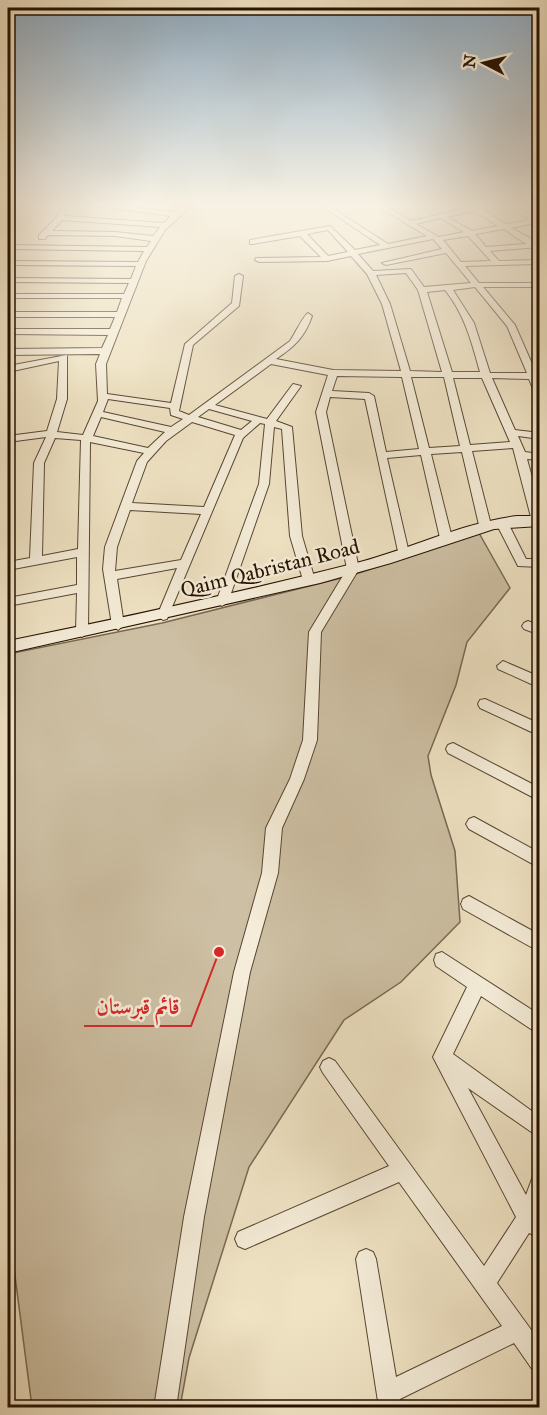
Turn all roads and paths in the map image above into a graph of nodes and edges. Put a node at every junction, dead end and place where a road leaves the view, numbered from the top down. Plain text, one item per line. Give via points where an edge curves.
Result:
1 (140, 270) edge
2 (368, 270) edge
3 (463, 270) edge
4 (371, 273) junction
5 (239, 276) dead end
6 (10, 280) edge
7 (135, 280) junction
8 (476, 285) junction
9 (540, 285) edge
10 (448, 289) junction
11 (422, 290) junction
12 (8, 294) edge
13 (128, 296) junction
14 (8, 314) edge
15 (121, 315) junction
16 (308, 316) dead end
17 (8, 331) edge
18 (114, 332) junction
19 (106, 351) junction
20 (8, 352) edge
21 (66, 354) junction
22 (271, 361) junction
23 (8, 369) edge
24 (333, 373) junction
25 (406, 374) junction
26 (448, 375) junction
27 (486, 376) junction
28 (532, 376) junction
29 (296, 386) dead end
30 (327, 394) junction
31 (540, 394) edge
32 (103, 396) junction
33 (175, 406) junction
34 (208, 406) junction
35 (98, 414) junction
36 (192, 417) junction
37 (265, 421) junction
38 (174, 430) junction
39 (511, 432) junction
40 (51, 434) junction
41 (242, 434) junction
42 (540, 436) edge
43 (87, 438) junction
44 (8, 439) edge
45 (466, 449) junction
46 (518, 450) junction
47 (150, 451) junction
48 (425, 452) junction
49 (382, 455) junction
50 (540, 457) edge
51 (126, 506) junction
52 (207, 512) junction
53 (539, 521) edge
54 (502, 523) junction
55 (485, 525) junction
56 (446, 538) junction
57 (84, 552) junction
58 (403, 553) junction
59 (36, 561) junction
60 (186, 562) junction
61 (540, 563) edge
62 (8, 566) edge
63 (353, 569) junction
64 (110, 576) junction
65 (309, 580) junction
66 (83, 588) junction
67 (8, 602) edge
68 (222, 602) junction
69 (163, 616) junction
70 (118, 625) junction
71 (82, 632) junction
72 (8, 647) edge
73 (503, 666) dead end
74 (540, 682) edge
75 (484, 704) dead end
76 (540, 731) edge
77 (453, 749) dead end
78 (540, 795) edge
79 (474, 824) dead end
80 (540, 861) edge
81 (469, 904) dead end
82 (540, 944) edge
83 (442, 960) dead end
84 (477, 986) junction
85 (540, 1026) edge
86 (442, 1057) junction
87 (329, 1067) dead end
88 (540, 1129) edge
89 (403, 1170) junction
90 (540, 1183) edge
91 (533, 1223) edge
92 (245, 1239) dead end
93 (366, 1259) dead end
94 (485, 1284) junction
95 (518, 1330) junction
96 (540, 1361) edge
97 (389, 1400) edge
98 (165, 1407) edge

1 - 7 street
2 - 4 street
3 - 8 street
4 - 11 street via 408,271
4 - 25 street via 386,304
5 - 33 street via 236,304 189,344
6 - 7 street
6 - 12 street
7 - 13 street
8 - 9 street
8 - 10 street
8 - 28 street via 511,325
10 - 11 street
10 - 27 street via 470,323
11 - 26 street
12 - 13 street
13 - 15 street
14 - 15 street
15 - 18 street
16 - 22 street via 293,343
17 - 18 street
18 - 19 street
19 - 21 street
19 - 32 street via 100,370
20 - 21 street
21 - 23 street
21 - 40 street via 62,399
22 - 24 street
22 - 34 street
24 - 25 street
24 - 30 street
25 - 26 street
25 - 48 street
26 - 27 street
26 - 45 street
27 - 28 street
27 - 39 street
28 - 31 street
29 - 37 street
30 - 49 street via 369,396
30 - 63 street via 321,412
32 - 33 street
32 - 35 street
33 - 36 street via 174,413
34 - 36 street
34 - 37 street
35 - 38 street
35 - 43 street
36 - 38 street
36 - 41 street
37 - 41 street
37 - 65 street via 287,427 297,536
37 - 68 street via 264,484
38 - 47 street
39 - 42 street
39 - 46 street
40 - 43 street
40 - 44 street
40 - 59 street via 39,463
41 - 52 street
43 - 47 street
43 - 57 street
45 - 46 street
45 - 48 street
45 - 55 street
46 - 50 street
46 - 53 street
47 - 51 street via 142,461
48 - 49 street
48 - 56 street
49 - 58 street
51 - 52 street
51 - 64 street via 111,547
52 - 60 street
53 - 54 street, Qaim Qabristan Road
54 - 55 street, Qaim Qabristan Road
54 - 61 street via 522,563
55 - 56 street, Qaim Qabristan Road
56 - 58 street, Qaim Qabristan Road
57 - 59 street
57 - 66 street
58 - 63 street, Qaim Qabristan Road
59 - 62 street
60 - 64 street
60 - 69 street
63 - 65 street, Qaim Qabristan Road
63 - 98 street via 315,632 310,740 274,828 270,873 242,972 194,1217
64 - 70 street
65 - 68 street, Qaim Qabristan Road
66 - 67 street
66 - 71 street
68 - 69 street, Qaim Qabristan Road
69 - 70 street, Qaim Qabristan Road
70 - 71 street, Qaim Qabristan Road
71 - 72 street, Qaim Qabristan Road
73 - 74 street
75 - 76 street
77 - 78 street
79 - 80 street
81 - 82 street
83 - 84 street
84 - 85 street
84 - 86 street
86 - 88 street
86 - 91 street
87 - 89 street
89 - 92 street
89 - 94 street
90 - 91 street
91 - 94 street
93 - 97 street
94 - 95 street
95 - 96 street
95 - 97 street

